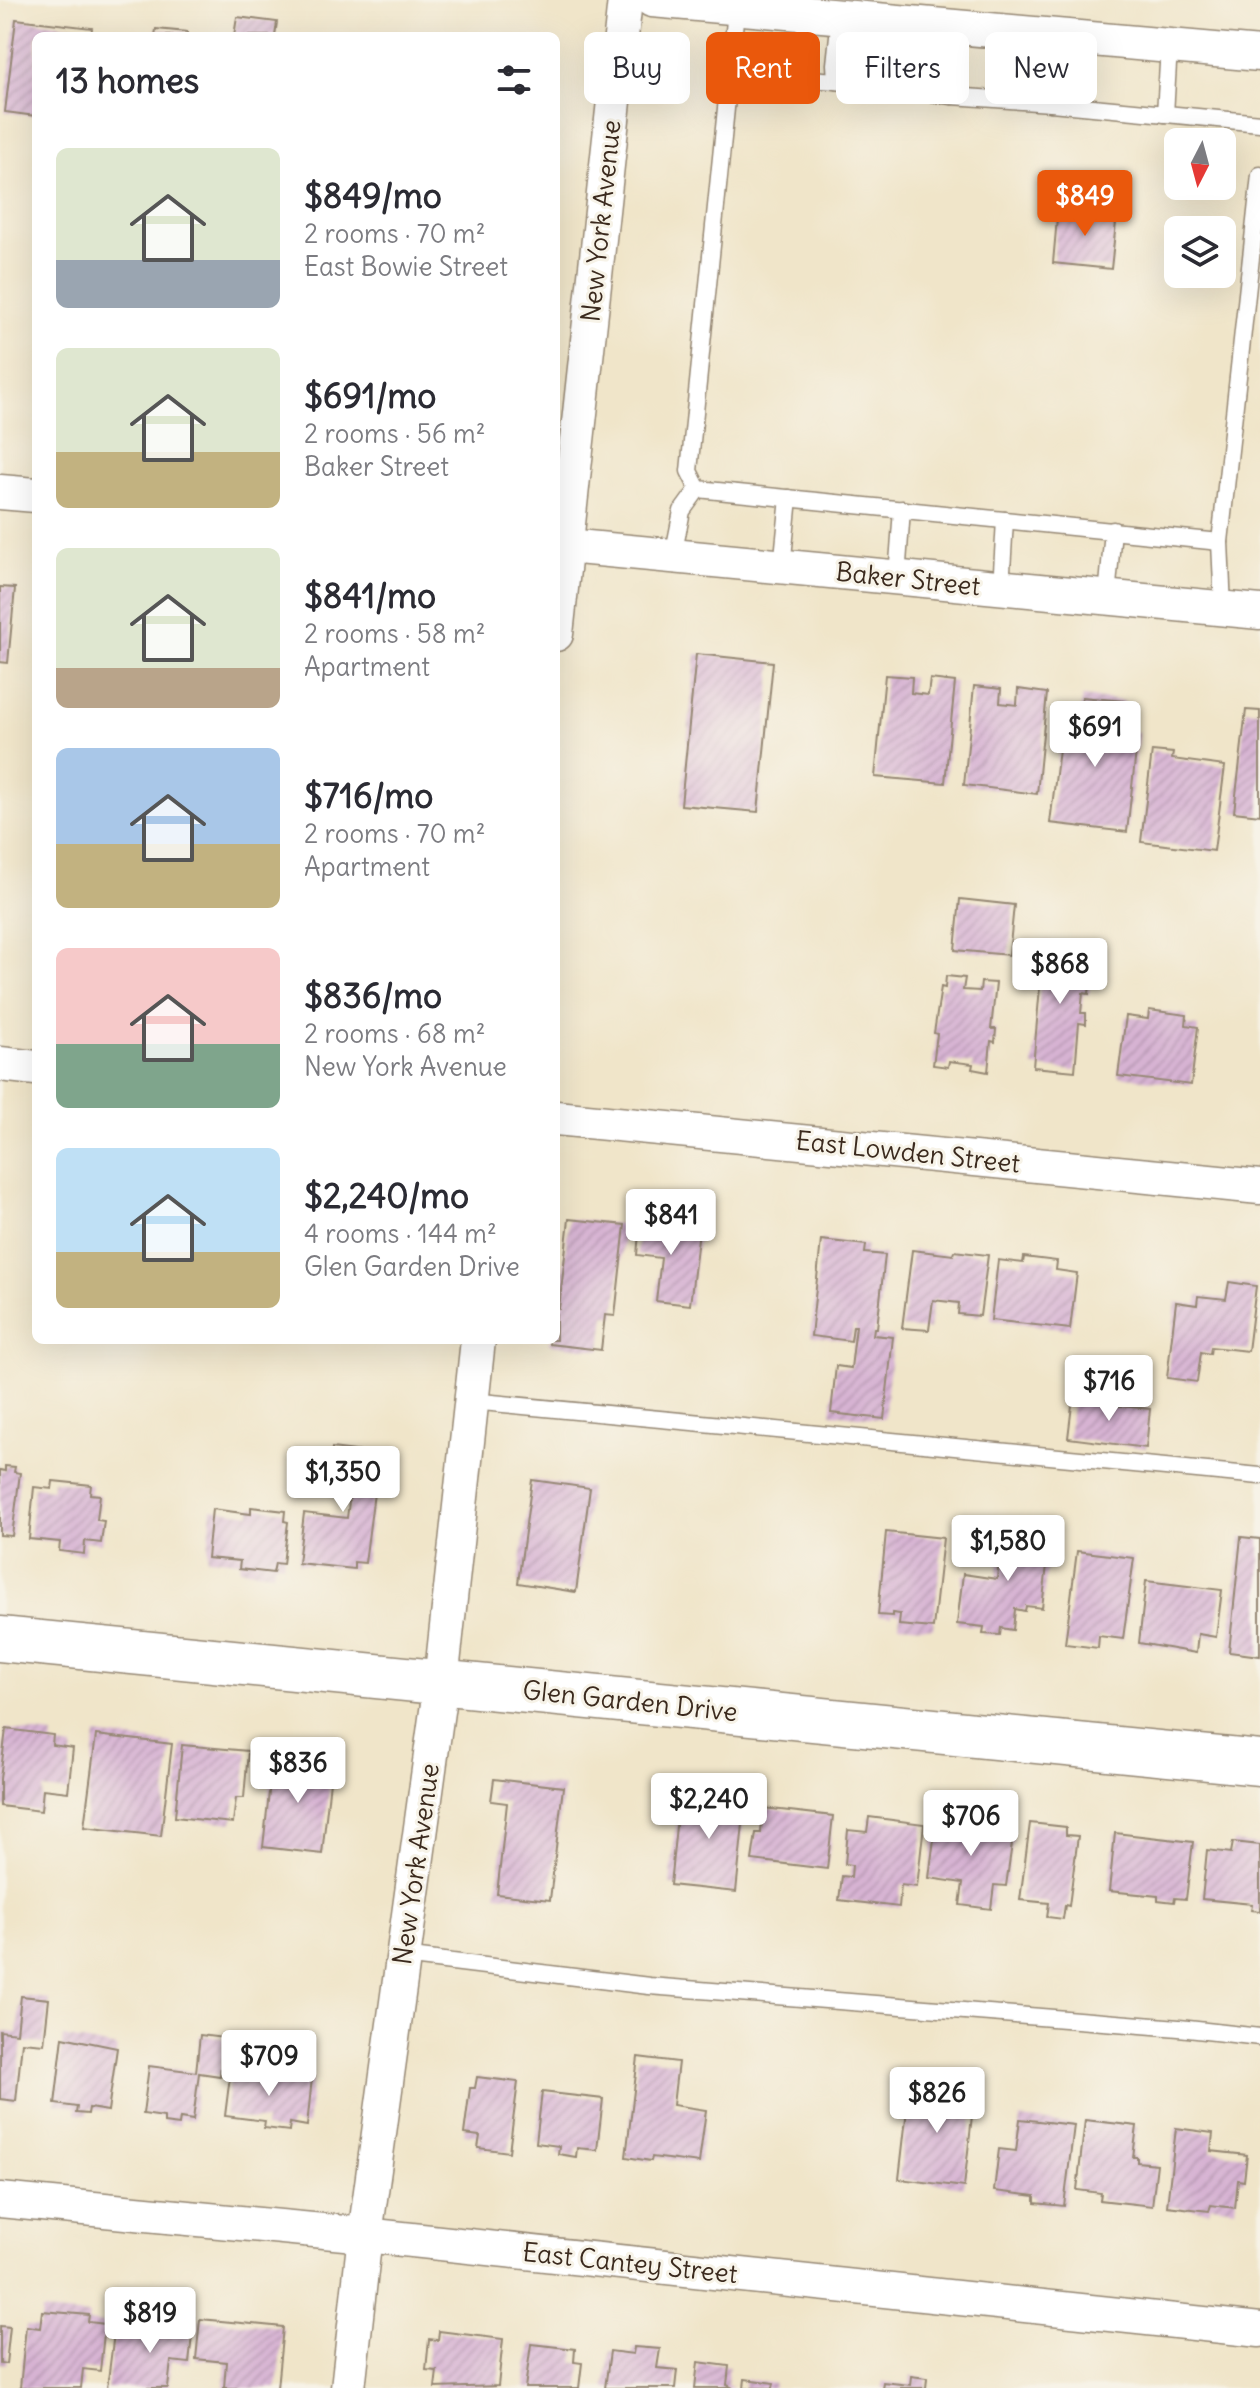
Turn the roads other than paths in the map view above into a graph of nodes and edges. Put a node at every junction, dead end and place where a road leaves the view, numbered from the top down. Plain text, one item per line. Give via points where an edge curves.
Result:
1 (625, 0) edge
2 (652, 0) edge
3 (736, 8) junction
4 (840, 17) junction
5 (958, 28) junction
6 (734, 32) edge
7 (838, 32) edge
8 (958, 32) edge
9 (1001, 32) edge
10 (1097, 41) edge
11 (1169, 47) junction
12 (1260, 54) edge
13 (836, 55) edge
14 (820, 80) edge
15 (836, 81) joint
16 (726, 104) edge
17 (1061, 104) edge
18 (1165, 114) junction
19 (1260, 123) edge
20 (1260, 175) edge
21 (698, 489) junction
22 (0, 492) edge
23 (32, 495) edge
24 (789, 498) junction
25 (902, 509) junction
26 (1005, 520) junction
27 (1113, 530) junction
28 (1220, 542) junction
29 (561, 545) edge
30 (673, 556) junction
31 (782, 567) junction
32 (897, 577) junction
33 (1001, 588) junction
34 (1107, 597) junction
35 (1223, 608) junction
36 (1260, 612) edge
37 (0, 1064) edge
38 (32, 1068) edge
39 (560, 1118) edge
40 (1260, 1187) edge
41 (478, 1344) edge
42 (471, 1401) junction
43 (1260, 1476) edge
44 (0, 1639) edge
45 (441, 1682) junction
46 (1260, 1763) edge
47 (403, 1956) junction
48 (1260, 2037) edge
49 (0, 2200) edge
50 (365, 2235) junction
51 (1260, 2330) edge
52 (348, 2388) edge

1 - 29 street, New York Avenue
2 - 3 street
3 - 4 street
3 - 6 lane
4 - 5 street
4 - 7 lane
5 - 8 lane
5 - 9 street
10 - 11 street
11 - 12 street
11 - 18 lane
13 - 15 lane
14 - 15 lane
16 - 21 lane via 689,471
17 - 18 lane
18 - 19 lane
20 - 28 lane
21 - 24 lane
21 - 30 lane via 682,511
22 - 23 street
24 - 25 lane
24 - 31 lane
25 - 26 lane
25 - 32 lane
26 - 27 lane
26 - 33 lane
27 - 28 lane
27 - 34 lane
28 - 35 lane
29 - 30 street, Baker Street
30 - 31 street, Baker Street
31 - 32 street, Baker Street
32 - 33 street, Baker Street
33 - 34 street, Baker Street
34 - 35 street, Baker Street
35 - 36 street, Baker Street
37 - 38 street
39 - 40 street, East Lowden Street
41 - 42 street, New York Avenue
42 - 43 lane
42 - 45 street, New York Avenue
44 - 45 street, Glen Garden Drive
45 - 46 street, Glen Garden Drive
45 - 47 street, New York Avenue
47 - 48 lane via 649,1986
47 - 50 street, New York Avenue
49 - 50 street, East Cantey Street
50 - 51 street, East Cantey Street
50 - 52 street, New York Avenue

